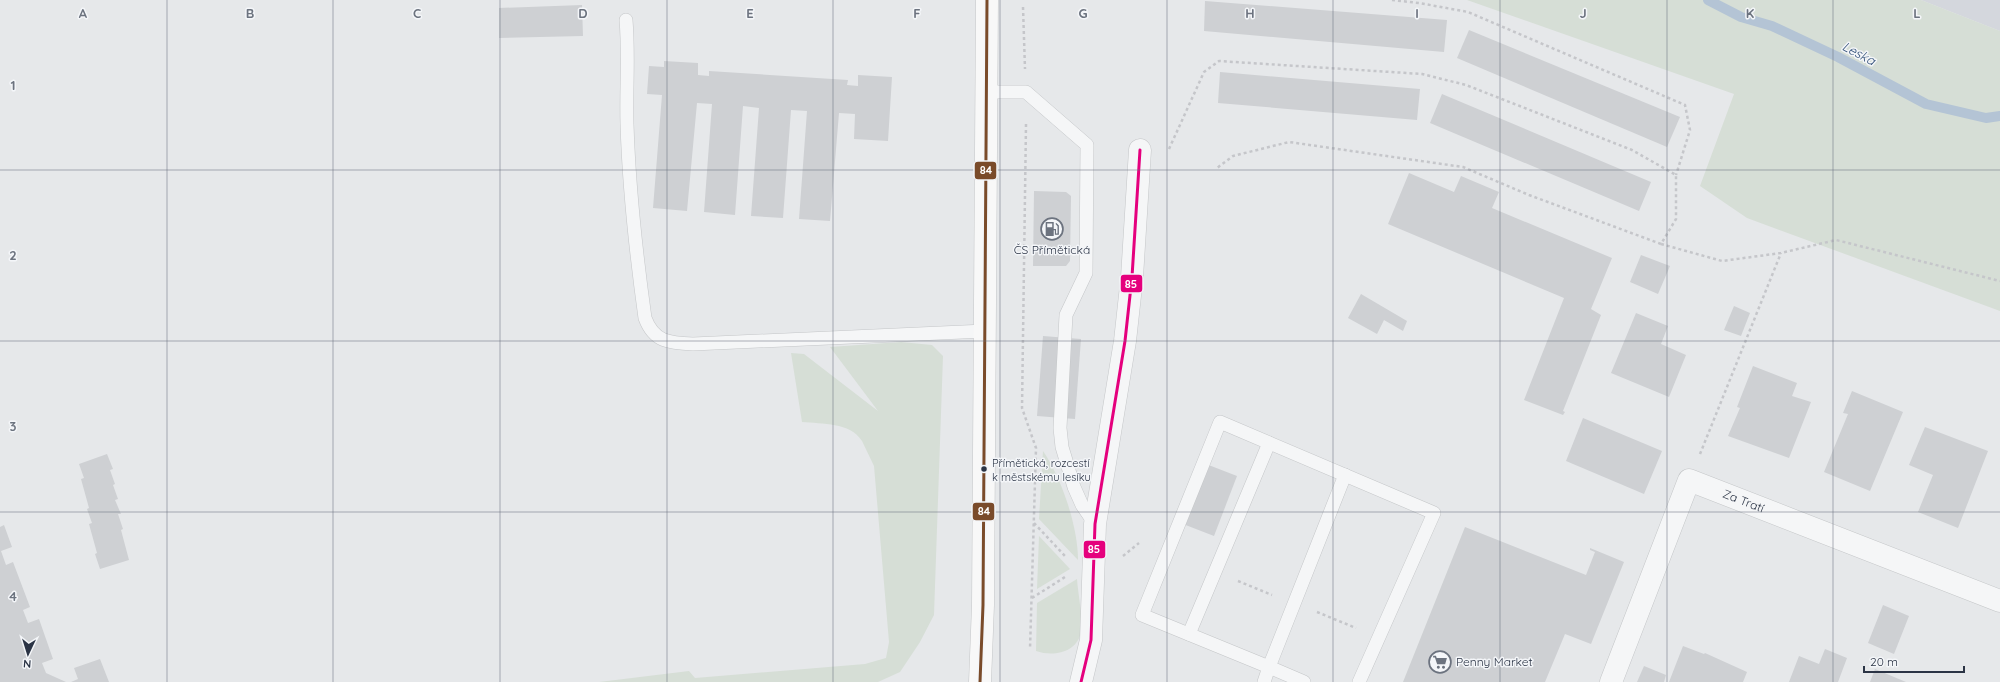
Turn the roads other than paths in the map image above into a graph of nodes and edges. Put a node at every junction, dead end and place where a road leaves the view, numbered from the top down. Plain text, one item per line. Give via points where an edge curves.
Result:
1 (987, 5) edge
2 (626, 20) dead end
3 (986, 92) junction
4 (1140, 150) dead end
5 (985, 331) junction
6 (1269, 443) junction
7 (1345, 475) junction
8 (1095, 524) junction
9 (2000, 601) edge
10 (1189, 634) junction
11 (1269, 667) junction
12 (980, 682) edge
13 (1081, 682) edge
14 (1264, 682) edge
15 (1304, 682) edge
16 (1358, 682) edge
17 (1611, 682) edge

1 - 3 main road
2 - 5 lane via 627,123 633,229 645,318 649,329 658,338 674,343 693,344
3 - 5 main road
3 - 8 lane via 1026,92 1086,145 1086,273 1066,315 1060,428 1062,447 1074,487
4 - 8 street via 1125,341
5 - 12 main road
6 - 7 lane
6 - 10 lane
6 - 10 lane via 1220,422 1142,615
7 - 11 lane
7 - 16 lane via 1434,513
8 - 13 street via 1091,640
9 - 17 street, Za Tratí via 1689,480
10 - 11 lane
11 - 14 lane
11 - 15 lane

